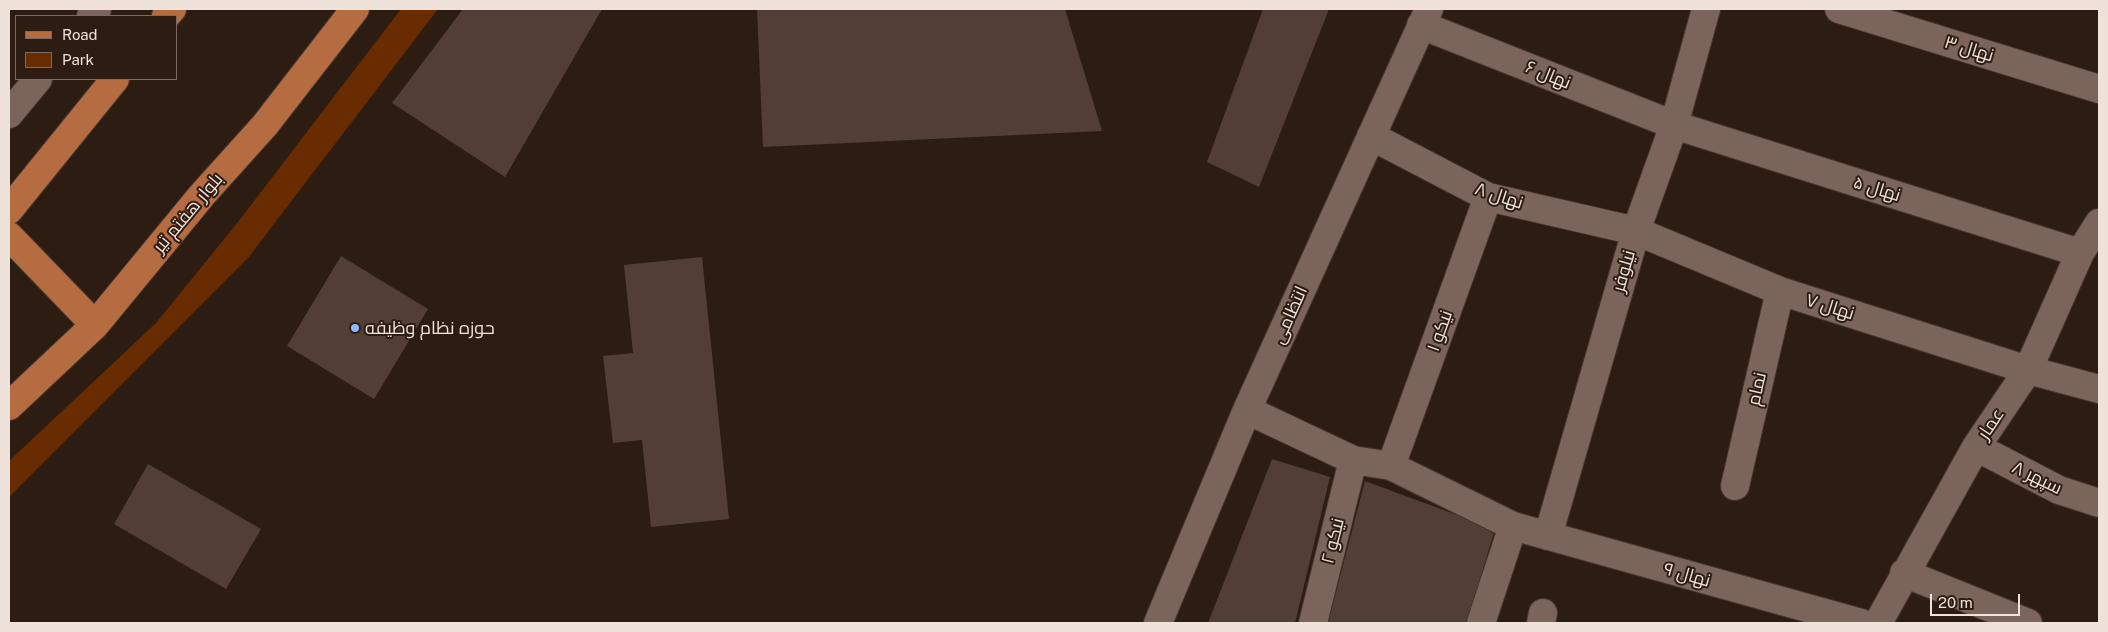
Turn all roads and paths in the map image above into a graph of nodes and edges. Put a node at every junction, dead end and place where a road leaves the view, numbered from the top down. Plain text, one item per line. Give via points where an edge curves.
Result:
1 (355, 9) edge
2 (1706, 9) edge
3 (1839, 9) edge
4 (1425, 17) edge
5 (37, 80) edge
6 (114, 80) edge
7 (2099, 89) edge
8 (9, 114) edge
9 (1674, 125) junction
10 (1371, 136) junction
11 (1488, 197) junction
12 (9, 210) edge
13 (2099, 223) edge
14 (1636, 231) junction
15 (9, 236) edge
16 (2080, 253) junction
17 (1780, 291) junction
18 (95, 325) junction
19 (2028, 370) junction
20 (2099, 389) edge
21 (9, 406) edge
22 (1247, 410) junction
23 (1976, 447) junction
24 (1353, 460) junction
25 (1391, 466) junction
26 (1735, 486) dead end
27 (2099, 503) edge
28 (1513, 526) junction
29 (1548, 536) junction
30 (1904, 574) junction
31 (1158, 623) edge
32 (1313, 623) edge
33 (1481, 623) edge
34 (1861, 623) edge
35 (1878, 623) edge
36 (2028, 623) edge

1 - 18 main road, بلوار هفتم تیر via 265,125
2 - 9 street, نیلوفر
3 - 7 street, نهال ۳
4 - 9 street, نهال ۶
4 - 10 street, انتظامی
5 - 8 street
6 - 12 main road
9 - 14 street, نیلوفر
9 - 16 street, نهال ۵
10 - 11 street, نهال ۸
10 - 22 street, انتظامی
11 - 14 street, نهال ۸
11 - 25 street, نیکو ۱
13 - 16 street, عمار
14 - 17 street, نهال ۷
14 - 29 street, نیلوفر
15 - 18 main road
16 - 19 street, عمار
17 - 19 street, نهال ۷
17 - 26 street, نمام
18 - 21 main road, بلوار هفتم تیر
19 - 20 street, نهال ۷
19 - 23 street, عمار
22 - 24 street, نهال ۹
22 - 31 street, انتظامی
23 - 27 street, سپهر ۸ via 2058,490
23 - 30 street, عمار
24 - 25 street, نهال ۹
24 - 32 street, نیکو ۲
25 - 28 street, نهال ۹
28 - 29 street, نهال ۹
28 - 33 street
29 - 34 street, نهال ۹
30 - 35 street, عمار
30 - 36 street

